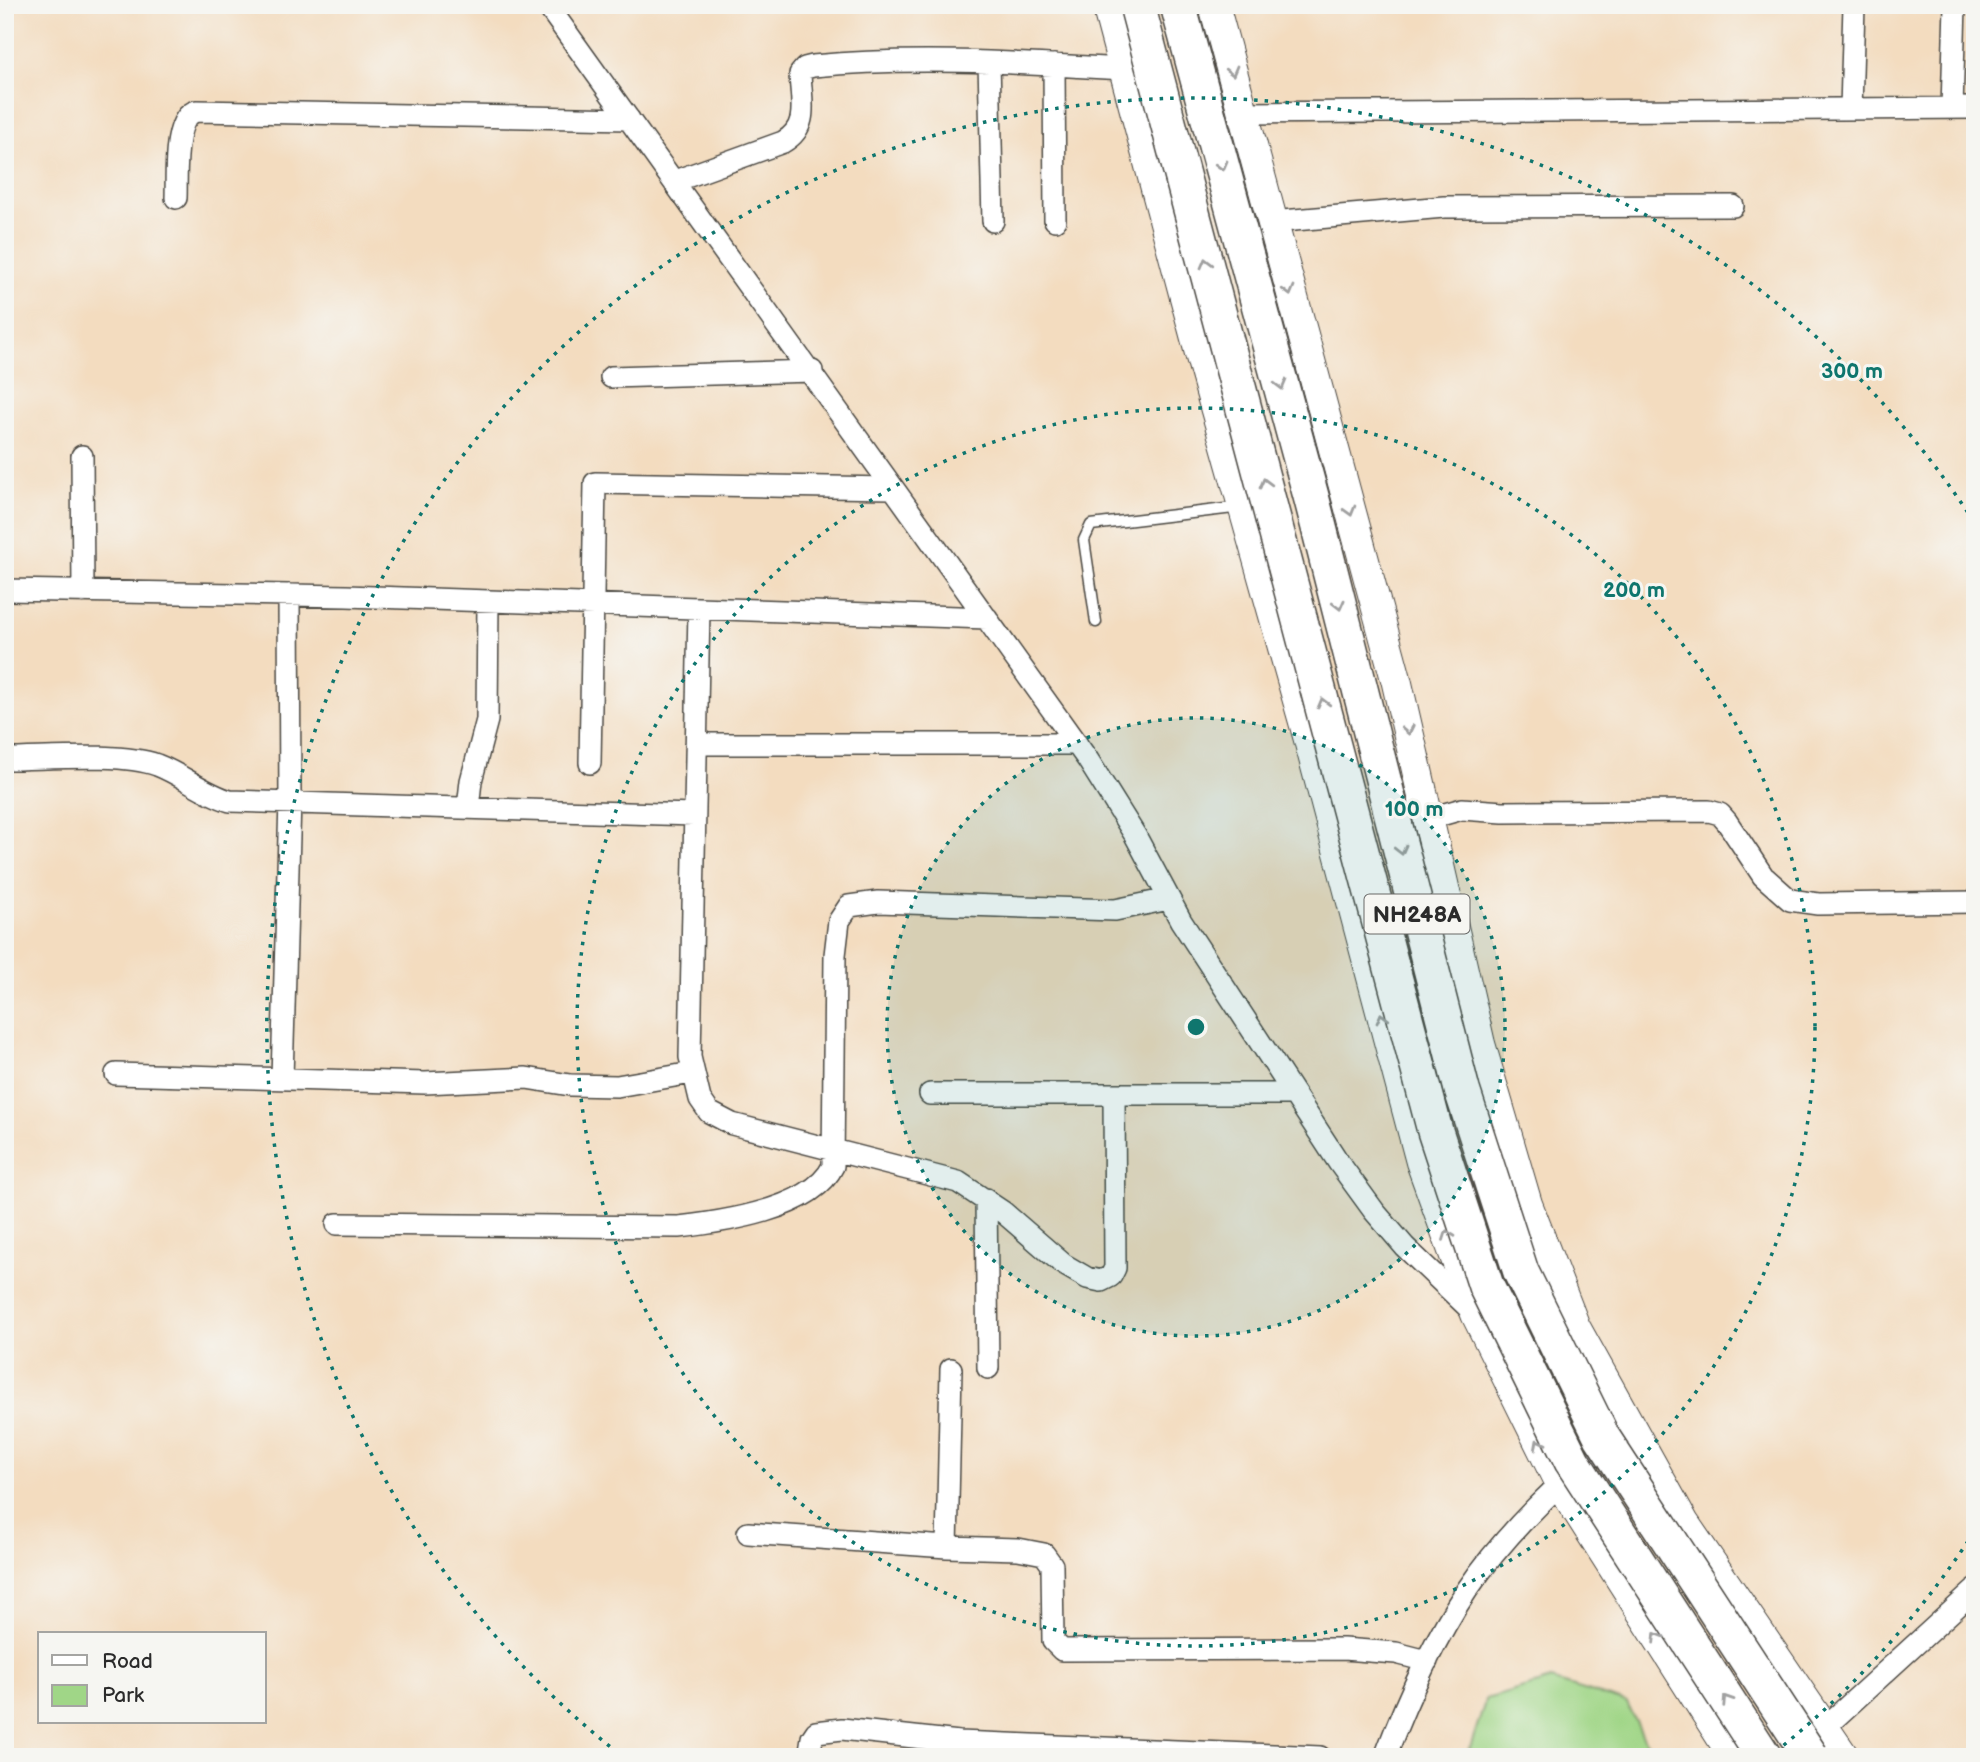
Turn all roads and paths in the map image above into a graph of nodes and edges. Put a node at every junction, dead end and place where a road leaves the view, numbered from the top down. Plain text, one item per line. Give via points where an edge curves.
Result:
1 (547, 5) edge
2 (1107, 5) edge
3 (1137, 5) edge
4 (1178, 5) edge
5 (1214, 5) edge
6 (1854, 5) edge
7 (1955, 5) edge
8 (989, 62) junction
9 (1054, 65) junction
10 (1124, 69) junction
11 (1952, 108) junction
12 (1975, 108) edge
13 (1851, 109) junction
14 (1243, 113) junction
15 (629, 119) junction
16 (675, 181) junction
17 (176, 198) dead end
18 (1732, 206) dead end
19 (993, 220) dead end
20 (1055, 220) dead end
21 (1271, 222) junction
22 (812, 371) junction
23 (611, 377) dead end
24 (82, 456) dead end
25 (891, 488) junction
26 (1243, 507) junction
27 (5, 590) edge
28 (83, 592) junction
29 (289, 595) junction
30 (488, 601) junction
31 (594, 606) junction
32 (699, 609) junction
33 (987, 618) junction
34 (1097, 622) dead end
35 (696, 744) junction
36 (1077, 744) junction
37 (5, 759) edge
38 (590, 763) dead end
39 (290, 802) junction
40 (468, 808) junction
41 (694, 816) junction
42 (1427, 819) junction
43 (1169, 899) junction
44 (1975, 902) edge
45 (692, 1073) junction
46 (116, 1074) dead end
47 (282, 1078) junction
48 (930, 1094) dead end
49 (1114, 1094) junction
50 (1293, 1094) junction
51 (833, 1152) junction
52 (986, 1199) junction
53 (337, 1224) dead end
54 (1476, 1314) junction
55 (988, 1368) dead end
56 (951, 1369) dead end
57 (1629, 1424) junction
58 (1559, 1482) junction
59 (748, 1532) dead end
60 (947, 1547) junction
61 (1975, 1590) edge
62 (1427, 1661) junction
63 (1817, 1742) edge
64 (809, 1757) edge
65 (1320, 1757) edge
66 (1385, 1757) edge
67 (1734, 1757) edge
68 (1764, 1757) edge
69 (1844, 1757) edge

1 - 15 street
2 - 10 main road
68 -> 3 highway, NH248A, bridge via 1572,1461 1486,1286 1435,1131
4 -> 63 highway, NH248A, bridge via 1312,500 1462,1090 1521,1272 1602,1437
5 -> 14 main road
6 - 13 street
7 - 11 street
8 - 9 street
8 - 16 street via 865,61 805,68 800,74 801,124 797,133
8 - 19 street
9 - 10 street
9 - 20 street
10 - 26 main road
11 - 12 street
11 - 13 street
13 - 14 street
14 - 21 main road
15 - 16 street
15 - 17 street via 195,111 187,114 180,127
16 - 22 street
18 - 21 street via 1444,208
21 -> 42 main road via 1396,679
22 - 23 street
22 - 25 street
24 - 28 street
25 - 31 street via 595,482
25 - 33 street
26 - 34 lane via 1091,525 1084,540
54 -> 26 main road via 1421,1162
27 - 28 street
28 - 29 street
29 - 30 street
29 - 39 street
30 - 31 street
30 - 40 street via 487,720
31 - 32 street
31 - 38 street
32 - 33 street
32 - 35 street
33 - 36 street
35 - 36 street
35 - 41 street
36 - 43 street
37 - 39 street via 135,760 157,765 211,796 230,801
39 - 40 street
39 - 47 street
40 - 41 street
41 - 45 street
42 - 44 street via 1462,809 1709,811 1720,814 1763,876 1790,900 1818,904
42 - 57 main road via 1480,1044 1527,1204 1575,1327
43 - 50 street
43 - 51 street via 1115,911 878,902 849,906 839,921 835,955
45 - 47 street via 617,1086 526,1078 425,1083
45 - 51 street via 709,1112 732,1124
46 - 47 street
48 - 49 street
49 - 50 street
49 - 52 street via 1115,1268 1111,1276 1101,1281 1087,1278 1063,1264
50 - 54 street via 1374,1211
51 - 52 street via 958,1182
51 - 53 street via 833,1166 817,1186 801,1196 727,1221 679,1227
52 - 55 street
58 -> 54 main road
56 - 60 street
57 - 58 street
57 - 63 main road
58 - 62 street via 1469,1587
67 -> 58 main road
59 - 60 street
60 - 62 street via 1034,1550 1050,1559 1052,1634 1062,1650 1343,1649 1396,1653
61 - 63 street
62 - 66 street
63 - 69 main road
64 - 65 street via 817,1732 842,1729 959,1742

